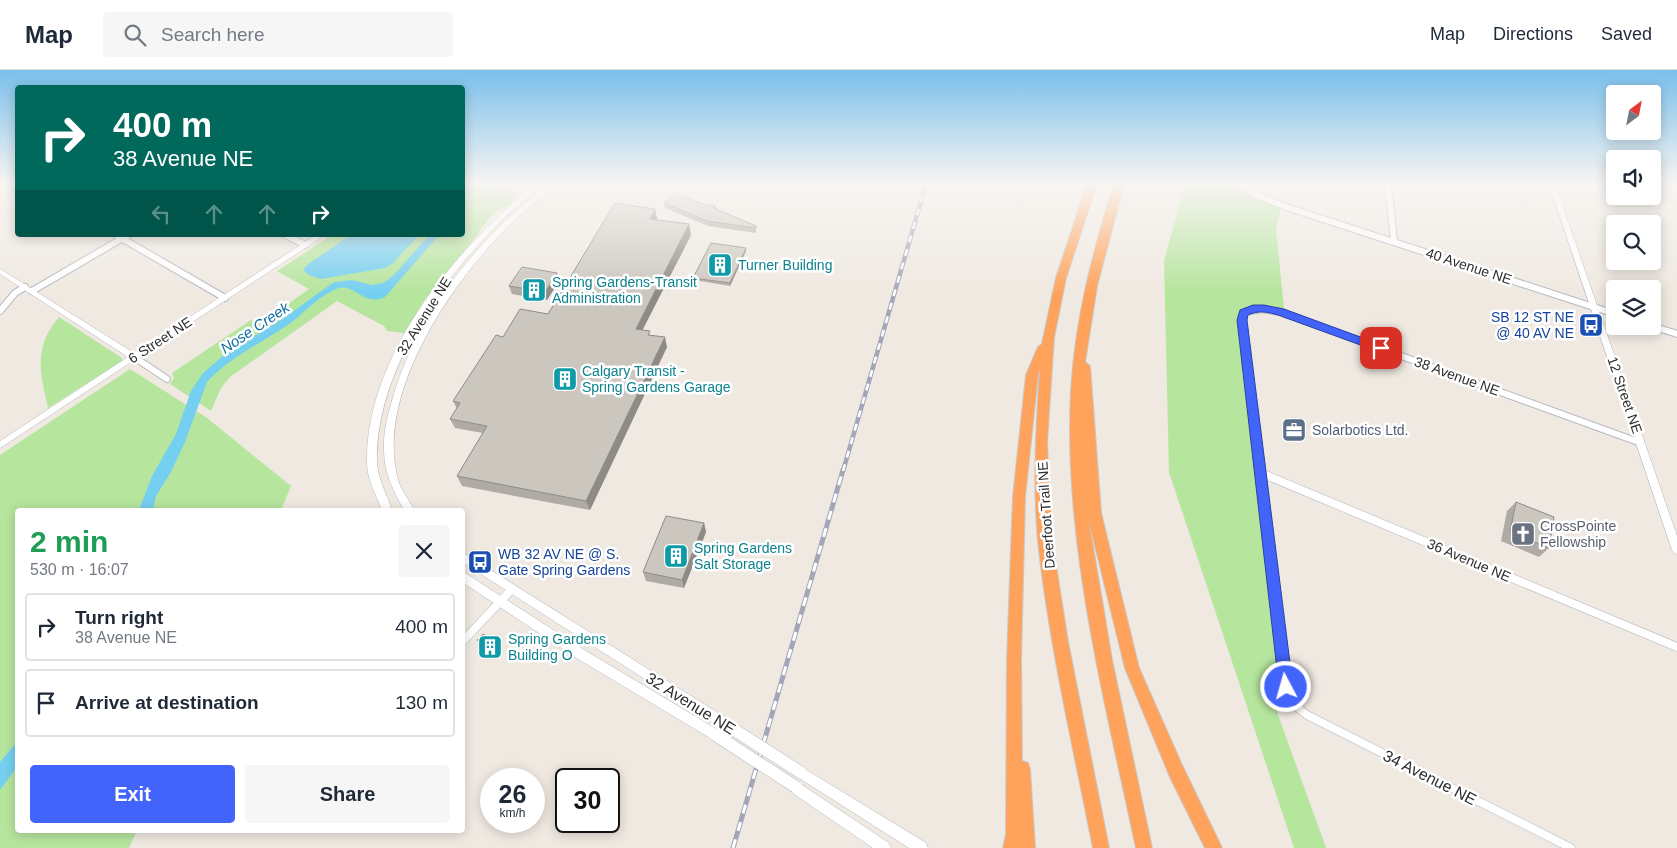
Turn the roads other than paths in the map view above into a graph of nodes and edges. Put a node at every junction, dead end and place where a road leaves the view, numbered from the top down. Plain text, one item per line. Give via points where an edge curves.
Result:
1 (499, 220) edge
2 (510, 220) edge
3 (1080, 220) edge
4 (1108, 220) edge
5 (1330, 220) edge
6 (1392, 220) edge
7 (1565, 220) edge
8 (119, 237) edge
9 (125, 237) edge
10 (290, 237) edge
11 (318, 237) edge
12 (122, 239) junction
13 (1394, 241) junction
14 (305, 245) junction
15 (0, 271) edge
16 (29, 289) junction
17 (225, 298) junction
18 (1595, 308) junction
19 (0, 310) edge
20 (1606, 311) edge
21 (1661, 329) edge
22 (1677, 334) edge
23 (1048, 337) junction
24 (1081, 346) junction
25 (134, 357) junction
26 (168, 379) dead end
27 (1641, 443) junction
28 (0, 445) edge
29 (1261, 473) junction
30 (386, 508) edge
31 (408, 508) edge
32 (1677, 550) edge
33 (465, 558) edge
34 (465, 578) edge
35 (512, 589) junction
36 (500, 602) junction
37 (465, 639) edge
38 (1677, 647) edge
39 (1014, 659) junction
40 (884, 848) edge
41 (921, 848) edge
42 (1011, 848) edge
43 (1027, 848) edge
44 (1102, 848) edge
45 (1144, 848) edge
46 (1214, 848) edge
47 (1570, 848) edge

1 - 30 main road, 32 Avenue NE via 464,254 429,302 395,364 383,396 373,442 372,465
2 - 31 main road, 32 Avenue NE via 475,258 442,303 408,367 390,425 388,461 393,482
3 - 23 highway, Deerfoot Trail NE via 1061,278
4 - 24 highway
5 - 13 street, 40 Avenue NE
6 - 13 street
7 - 18 street, 12 Street NE
8 - 12 street
9 - 12 street
10 - 14 street
11 - 14 street, 6 Street NE
12 - 16 street
12 - 17 street
13 - 18 street, 40 Avenue NE
14 - 17 street, 6 Street NE
15 - 16 street
16 - 19 street via 15,293
16 - 25 street
17 - 25 street, 6 Street NE
18 - 20 street, 40 Avenue NE
18 - 27 street, 12 Street NE
21 - 22 street
23 - 39 highway via 1032,375 1019,497
23 - 44 highway, Deerfoot Trail NE via 1041,442 1045,540 1061,642
24 - 45 highway via 1076,454 1083,536 1106,671
24 - 46 highway via 1087,385 1094,513 1132,668 1176,771
25 - 26 street
25 - 28 street, 6 Street NE
27 - 29 street, 38 Avenue NE via 1280,312 1259,308 1244,312 1242,320
27 - 32 street, 12 Street NE
29 - 38 street, 36 Avenue NE
29 - 47 street, 34 Avenue NE via 1286,687 1292,703 1307,715
33 - 35 main road, 32 Avenue NE
34 - 36 main road, 32 Avenue NE
35 - 36 street
35 - 41 main road, 32 Avenue NE, bridge
36 - 37 street
36 - 40 main road, 32 Avenue NE, bridge via 714,734
39 - 42 highway via 1014,835
39 - 43 highway

